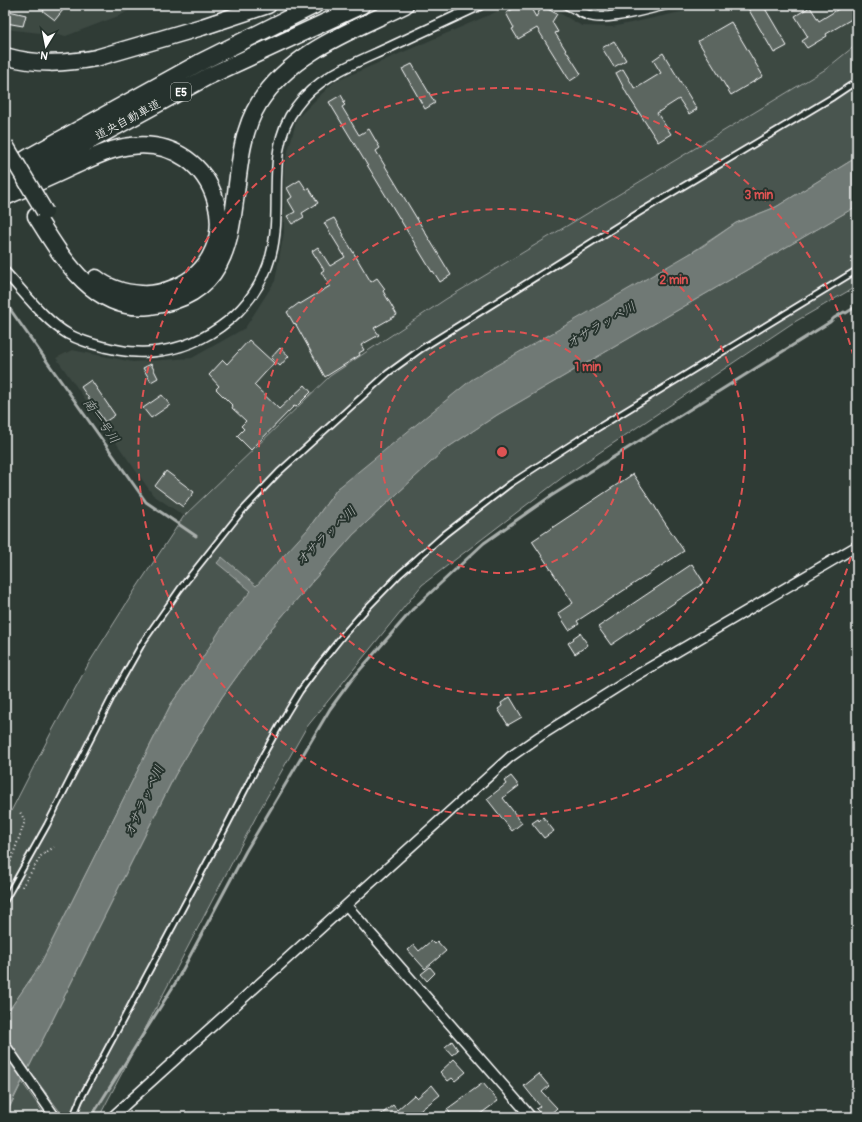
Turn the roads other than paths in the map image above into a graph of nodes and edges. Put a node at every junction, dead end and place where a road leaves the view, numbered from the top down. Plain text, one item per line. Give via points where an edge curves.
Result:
1 (268, 5) edge
2 (315, 5) edge
3 (362, 5) edge
4 (405, 5) edge
5 (480, 5) edge
6 (568, 5) edge
7 (665, 5) edge
8 (5, 56) edge
9 (857, 81) edge
10 (5, 145) edge
11 (5, 162) edge
12 (5, 172) edge
13 (5, 190) edge
14 (5, 198) edge
15 (41, 214) junction
16 (857, 270) edge
17 (5, 272) edge
18 (857, 546) edge
19 (5, 900) edge
20 (347, 906) junction
21 (5, 1045) edge
22 (55, 1117) edge
23 (73, 1117) edge
24 (112, 1117) edge
25 (530, 1117) edge

1 - 8 highway via 85,60 47,63
2 - 12 highway, 道央自動車道 / E5 via 199,63
3 - 13 highway, 道央自動車道 / E5 via 207,77 40,168
4 - 15 highway via 317,48 286,70 267,91 258,104 245,135 232,226 225,250 212,275 190,293 168,303 146,306 130,306 115,301 80,278 59,253
5 - 17 street via 331,74 301,99 285,126 279,149 275,235 268,264 246,304 210,334 193,343 150,352 126,351 95,344 69,335 57,327
6 - 7 street via 589,16 600,17
9 - 19 lane via 640,212 421,349 388,373 279,472 242,511 180,588 143,642
10 - 15 highway, bridge
11 - 15 highway
14 - 15 highway via 102,154 131,146 152,146 183,156 203,174 213,190 218,225 212,250 195,274 171,289 148,295 118,290 99,280 81,263
16 - 23 lane via 510,484 445,534 368,607 300,691 262,756
18 - 20 street via 632,678 510,757
20 - 24 street
20 - 25 street
21 - 22 street

